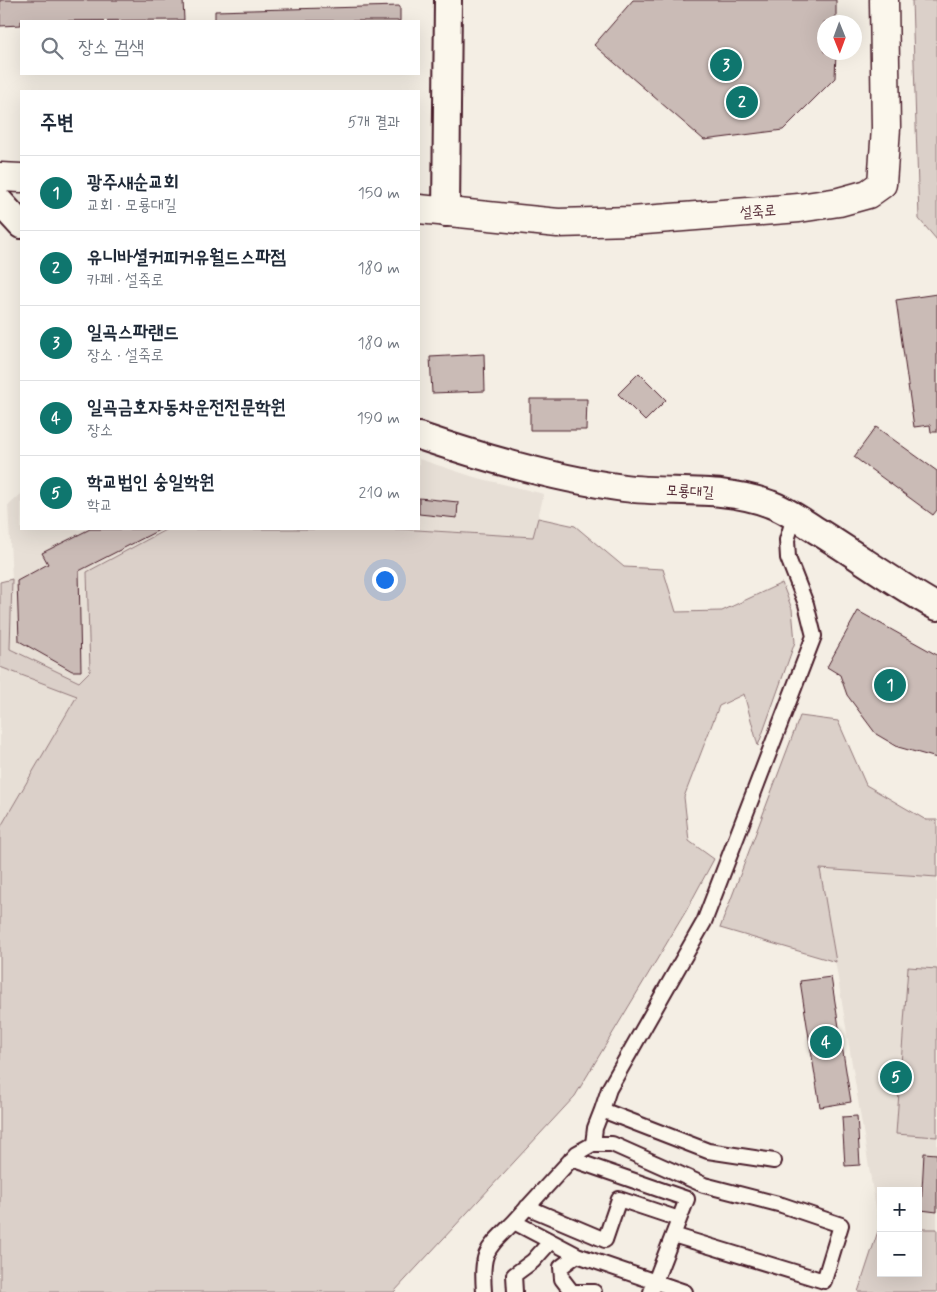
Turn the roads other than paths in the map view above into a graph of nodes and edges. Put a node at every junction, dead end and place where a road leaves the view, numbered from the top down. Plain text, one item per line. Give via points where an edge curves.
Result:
1 (448, 0) edge
2 (884, 0) edge
3 (0, 177) edge
4 (20, 178) edge
5 (0, 202) edge
6 (420, 209) edge
7 (446, 213) junction
8 (20, 225) edge
9 (420, 436) edge
10 (794, 517) junction
11 (937, 606) edge
12 (602, 1110) junction
13 (593, 1144) junction
14 (571, 1159) junction
15 (774, 1161) dead end
16 (527, 1207) junction
17 (679, 1219) junction
18 (514, 1222) junction
19 (673, 1235) junction
20 (550, 1242) junction
21 (578, 1255) junction
22 (653, 1287) edge
23 (484, 1292) edge
24 (515, 1292) edge
25 (594, 1292) edge
26 (685, 1292) edge

1 - 7 street
2 - 7 main road, 설죽로 via 886,128 882,184 868,194 799,208 632,221 558,223
3 - 4 main road
5 - 8 street
6 - 7 main road, 설죽로
9 - 10 street, 모룡대길 via 508,463 599,484 749,498 770,504
10 - 11 street, 모룡대길
10 - 12 lane via 787,540 788,558 806,604 814,636 704,922 609,1089
12 - 13 lane
12 - 15 lane via 708,1151
13 - 14 lane
13 - 19 lane via 612,1144 704,1185 782,1205 841,1225 824,1281
14 - 16 lane
14 - 17 lane via 686,1199
16 - 17 lane via 605,1240 619,1199
16 - 18 lane
17 - 19 lane
18 - 20 lane
18 - 23 lane via 490,1244 483,1262
19 - 22 lane
20 - 21 lane
20 - 24 lane via 533,1261 514,1275
21 - 22 lane
21 - 25 lane via 561,1267 562,1279 572,1292
22 - 26 lane

